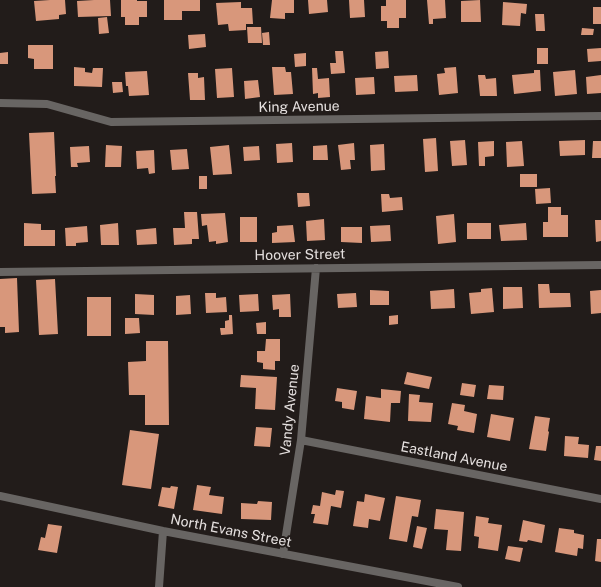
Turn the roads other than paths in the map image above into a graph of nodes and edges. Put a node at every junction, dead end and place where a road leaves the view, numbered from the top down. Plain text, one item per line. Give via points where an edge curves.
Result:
1 (0, 103) edge
2 (601, 116) edge
3 (601, 265) edge
4 (316, 268) junction
5 (0, 272) edge
6 (301, 440) junction
7 (0, 496) edge
8 (601, 499) edge
9 (163, 531) junction
10 (283, 554) junction
11 (159, 587) edge
12 (458, 587) edge

1 - 2 street, King Avenue via 47,104 111,122
3 - 4 street, Hoover Street
4 - 5 street, Hoover Street
4 - 6 street, Vandy Avenue
6 - 8 street, Eastland Avenue
6 - 10 street, Vandy Avenue
7 - 9 street, North Evans Street
9 - 10 street, North Evans Street
9 - 11 street
10 - 12 street, North Evans Street

